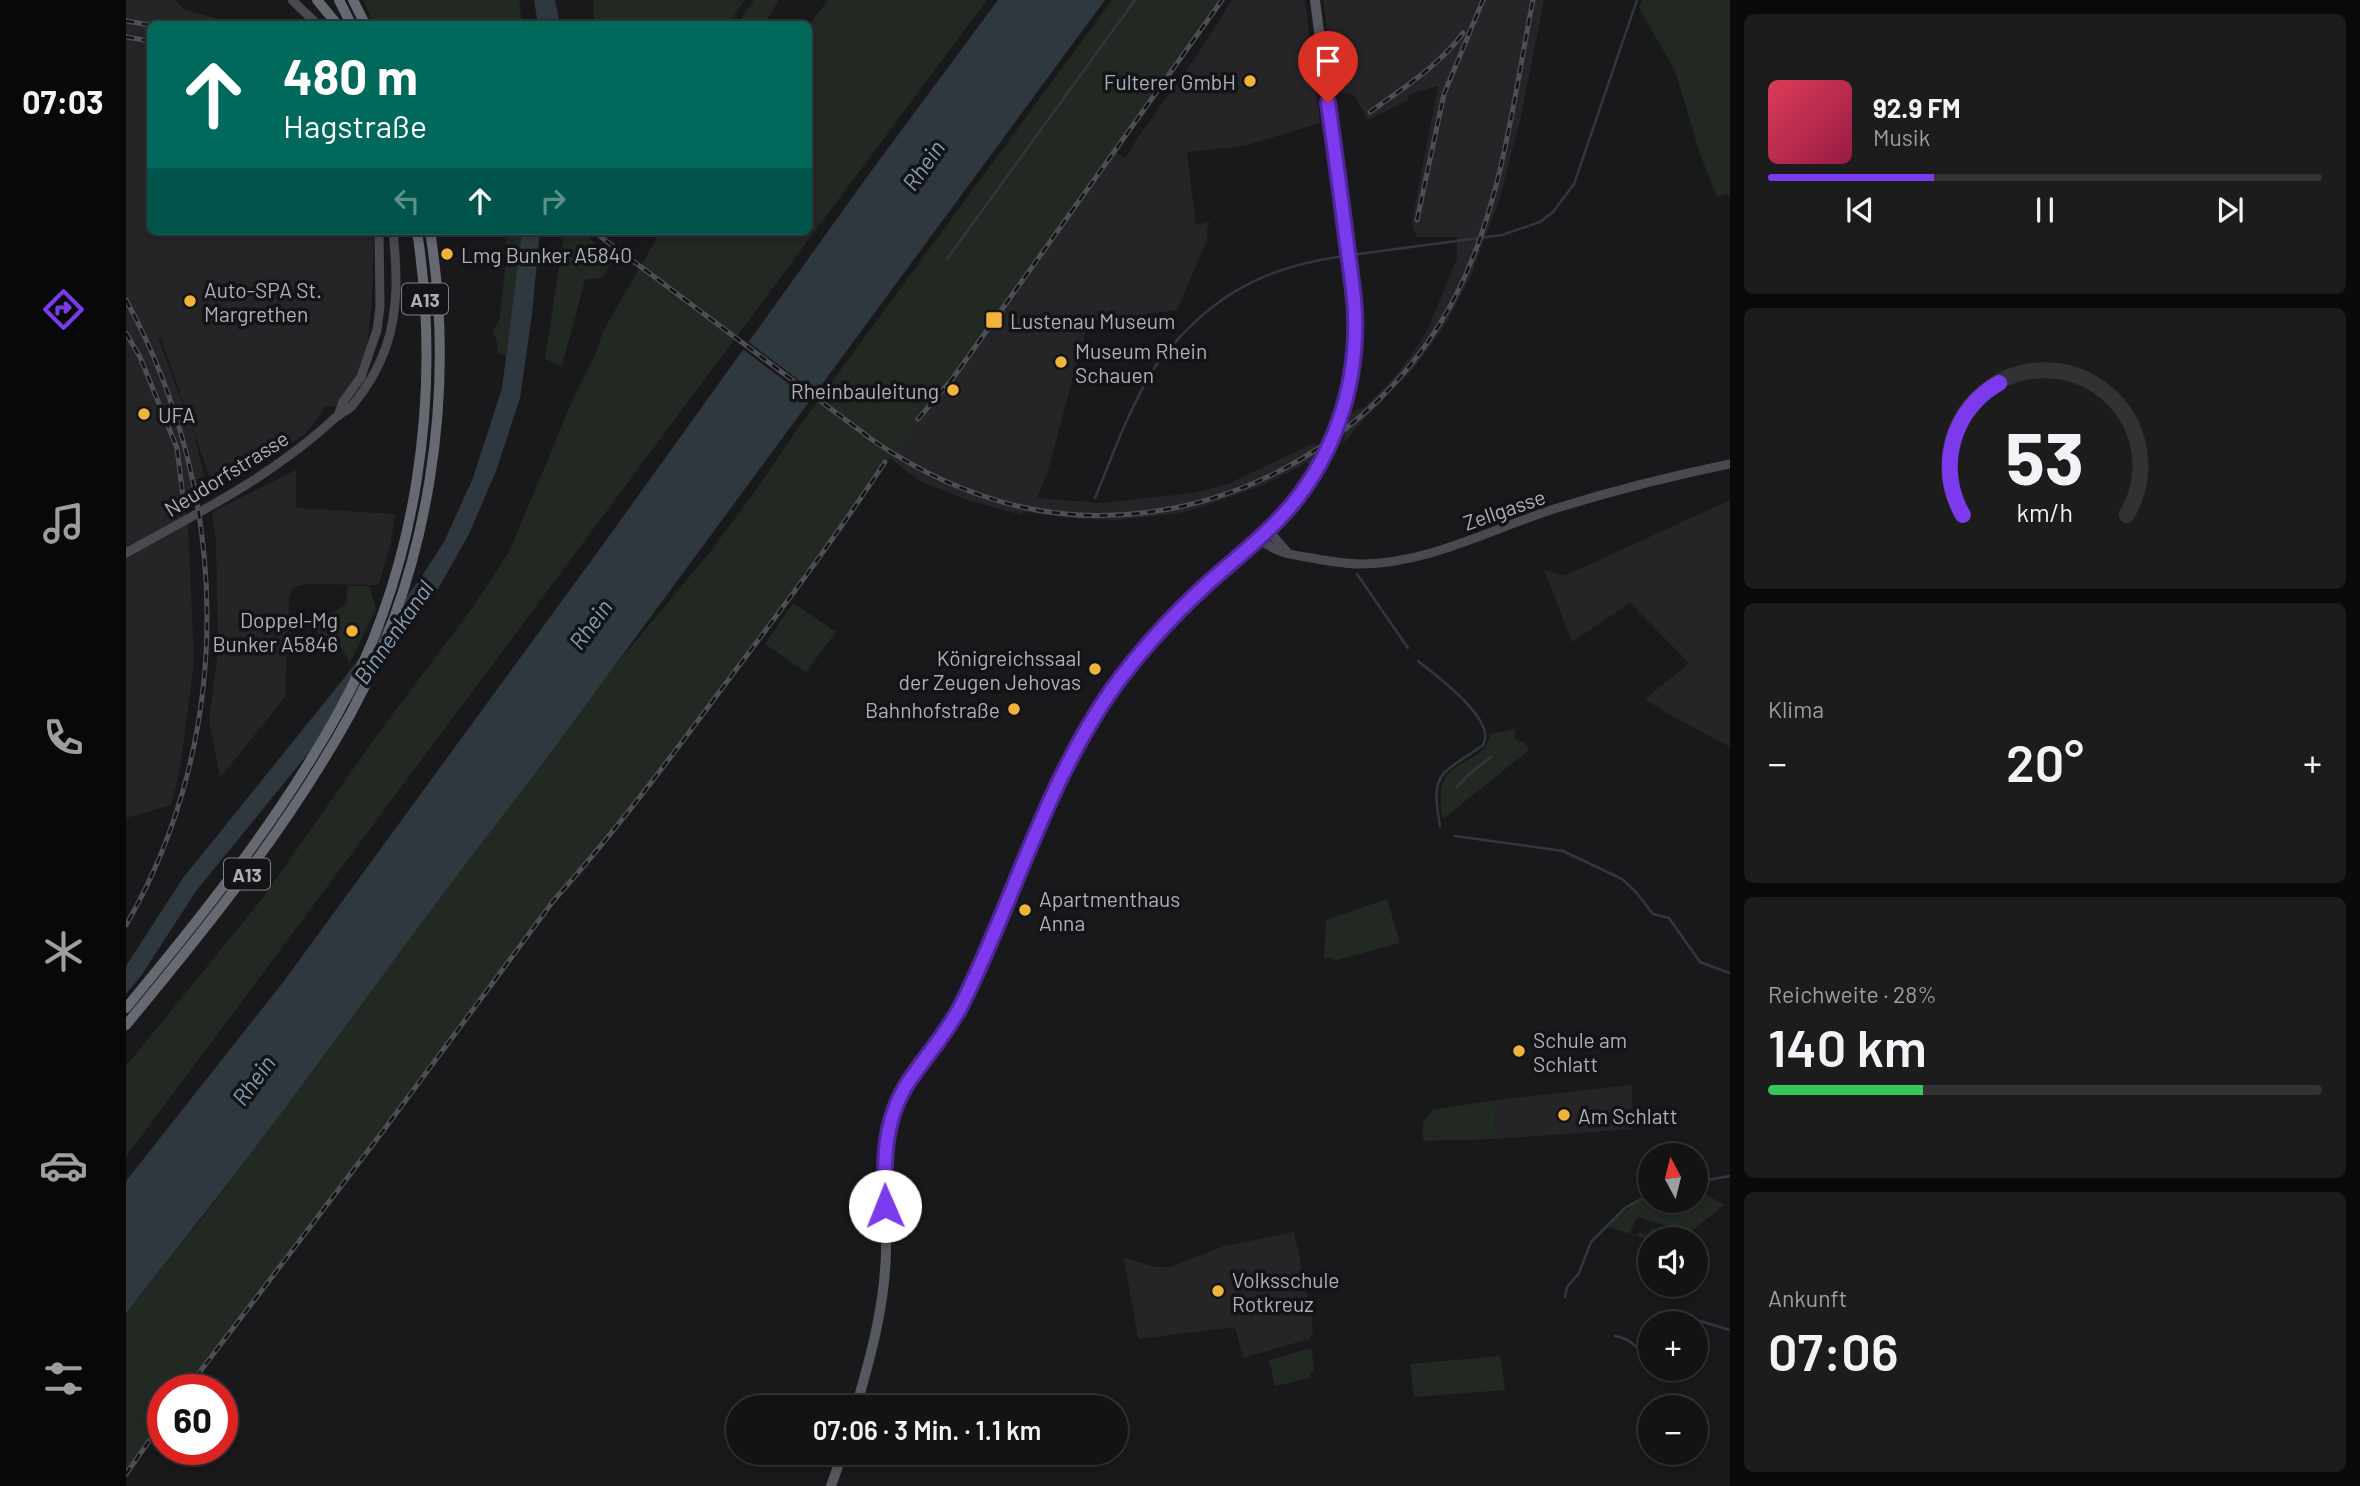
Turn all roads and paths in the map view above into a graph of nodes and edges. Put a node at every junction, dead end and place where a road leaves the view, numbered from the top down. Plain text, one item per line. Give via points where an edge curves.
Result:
1 (292, 0) edge
2 (317, 0) edge
3 (339, 0) edge
4 (353, 0) edge
5 (1315, 0) edge
6 (314, 21) edge
7 (334, 21) edge
8 (350, 21) edge
9 (364, 21) edge
10 (379, 235) edge
11 (393, 235) edge
12 (417, 235) edge
13 (429, 235) edge
14 (339, 413) junction
15 (1730, 464) edge
16 (1268, 530) junction
17 (1259, 538) junction
18 (1287, 552) junction
19 (126, 553) edge
20 (126, 1008) edge
21 (126, 1025) edge
22 (859, 1395) edge
23 (838, 1465) edge
24 (831, 1486) edge

1 - 6 main road
2 - 7 highway
3 - 8 highway
4 - 9 highway
5 - 16 main road via 1350,264 1355,338 1341,416 1327,451 1300,496
10 - 14 main road, Neudorfstrasse via 377,330 361,377
11 - 14 main road, Neudorfstrasse via 397,275 390,337 373,376 350,408
12 - 20 highway, A13 via 427,330 423,435 410,517 381,617 316,751 247,857
13 - 21 highway, A13 via 438,313 438,398 427,494 407,577 387,634 352,712 292,812
14 - 19 main road, Neudorfstrasse via 260,476
15 - 18 main road, Zellgasse via 1589,499 1419,556 1360,564
16 - 17 main road
16 - 18 main road
17 - 18 main road, Zellgasse via 1277,551
17 - 22 main road via 1164,626 1105,701 1063,772 961,1006 909,1081 891,1117 884,1159 882,1300
23 - 24 main road

